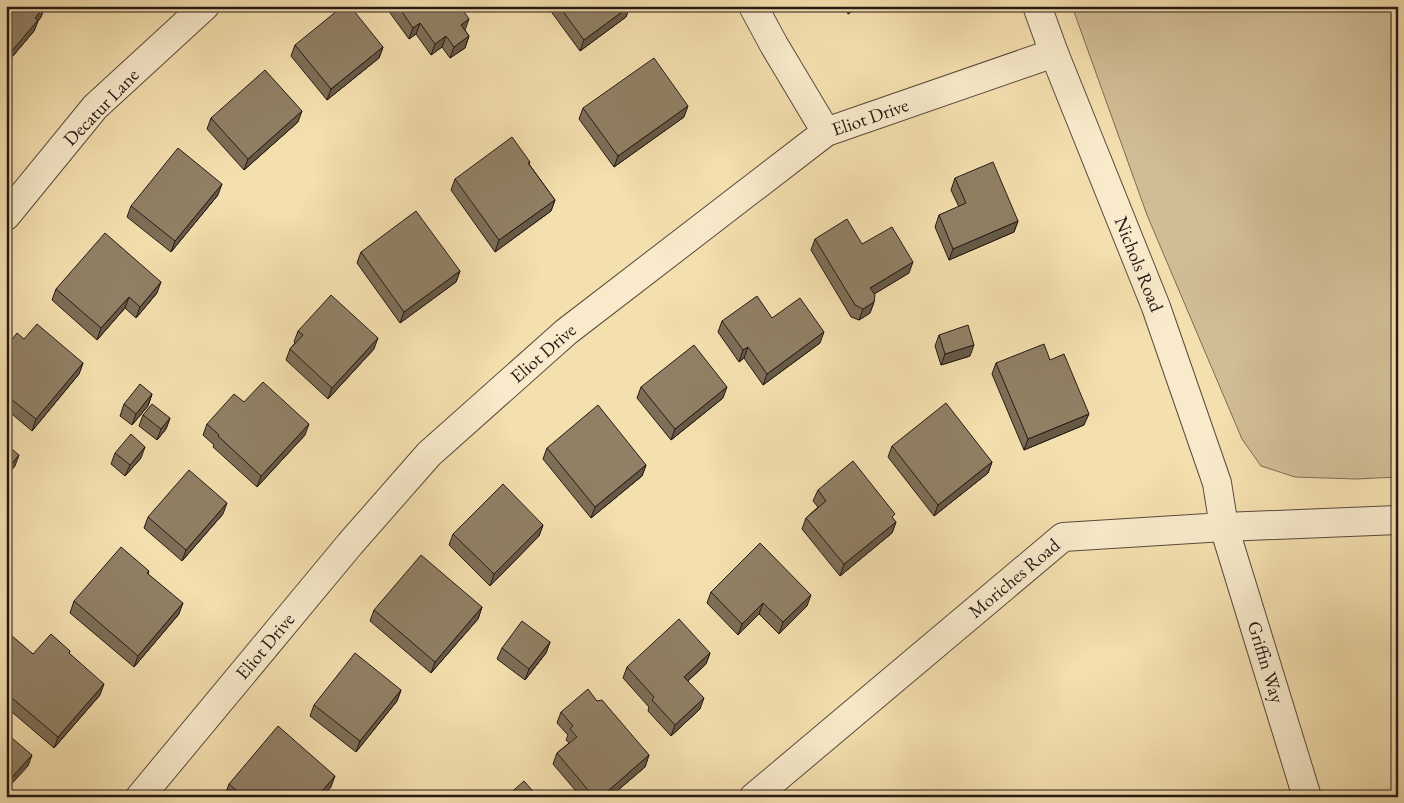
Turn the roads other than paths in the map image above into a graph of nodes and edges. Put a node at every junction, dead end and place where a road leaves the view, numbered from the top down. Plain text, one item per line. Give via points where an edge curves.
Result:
1 (205, 6) edge
2 (753, 6) edge
3 (1037, 6) edge
4 (1054, 53) junction
5 (826, 132) junction
6 (11, 200) edge
7 (1398, 520) edge
8 (1224, 527) junction
9 (140, 797) edge
10 (754, 797) edge
11 (1307, 797) edge

1 - 6 street, Decatur Lane via 95,107
2 - 5 street
3 - 4 street, Nichols Road
4 - 5 street, Eliot Drive
4 - 8 street, Nichols Road via 1156,307 1217,483
5 - 9 street, Eliot Drive via 566,332 429,454
7 - 8 street, Moriches Road
8 - 10 street, Moriches Road via 1063,537
8 - 11 street, Griffin Way

